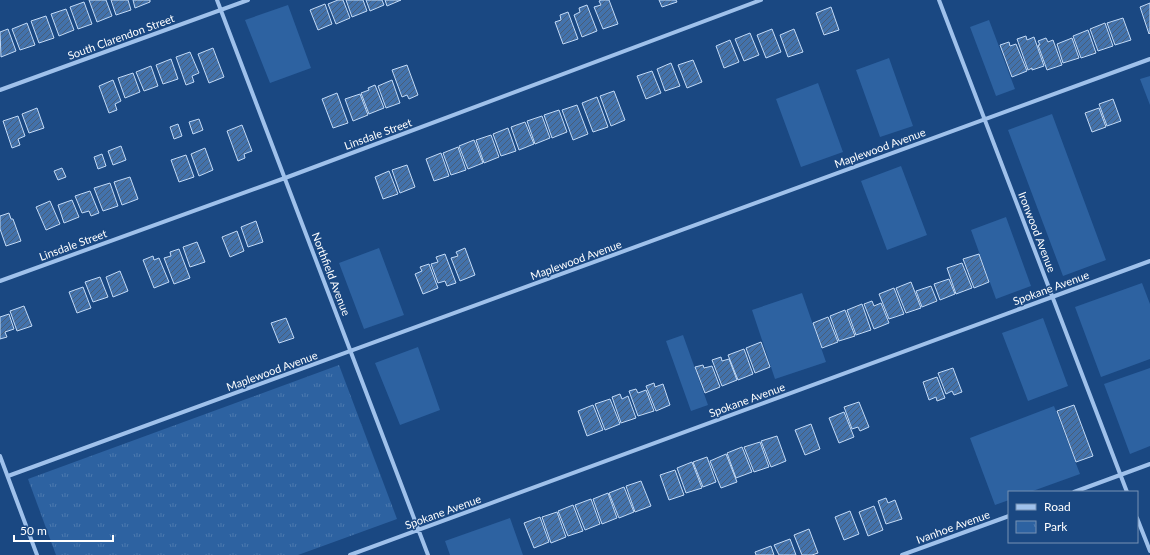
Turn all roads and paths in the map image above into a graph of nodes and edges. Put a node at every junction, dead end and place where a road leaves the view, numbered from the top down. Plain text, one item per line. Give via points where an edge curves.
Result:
1 (218, 0) edge
2 (248, 0) edge
3 (761, 0) edge
4 (939, 0) edge
5 (221, 10) junction
6 (1150, 59) edge
7 (0, 90) edge
8 (985, 120) junction
9 (285, 178) junction
10 (1150, 261) edge
11 (0, 281) edge
12 (1052, 297) junction
13 (351, 352) junction
14 (0, 456) edge
15 (1150, 464) edge
16 (1120, 475) junction
17 (8, 476) junction
18 (1077, 491) edge
19 (1127, 491) edge
20 (1008, 516) edge
21 (1138, 521) edge
22 (418, 530) junction
23 (1150, 551) edge
24 (37, 555) edge
25 (350, 555) edge
26 (428, 555) edge
27 (902, 555) edge

1 - 5 street, Northfield Avenue
2 - 5 street, South Clarendon Street
3 - 9 street, Linsdale Street
4 - 8 street, Ironwood Avenue
5 - 7 street, South Clarendon Street
5 - 9 street, Northfield Avenue
6 - 8 street, Maplewood Avenue
8 - 12 street, Ironwood Avenue
8 - 13 street, Maplewood Avenue
9 - 11 street, Linsdale Street
9 - 13 street, Northfield Avenue
10 - 12 street, Spokane Avenue
12 - 16 street, Ironwood Avenue
12 - 22 street, Spokane Avenue
13 - 17 street, Maplewood Avenue
13 - 22 street, Northfield Avenue
14 - 17 street
15 - 16 street
16 - 18 street
16 - 19 street, Ironwood Avenue
17 - 24 street
20 - 27 street, Ivanhoe Avenue
21 - 23 street
22 - 25 street, Spokane Avenue
22 - 26 street, Northfield Avenue

